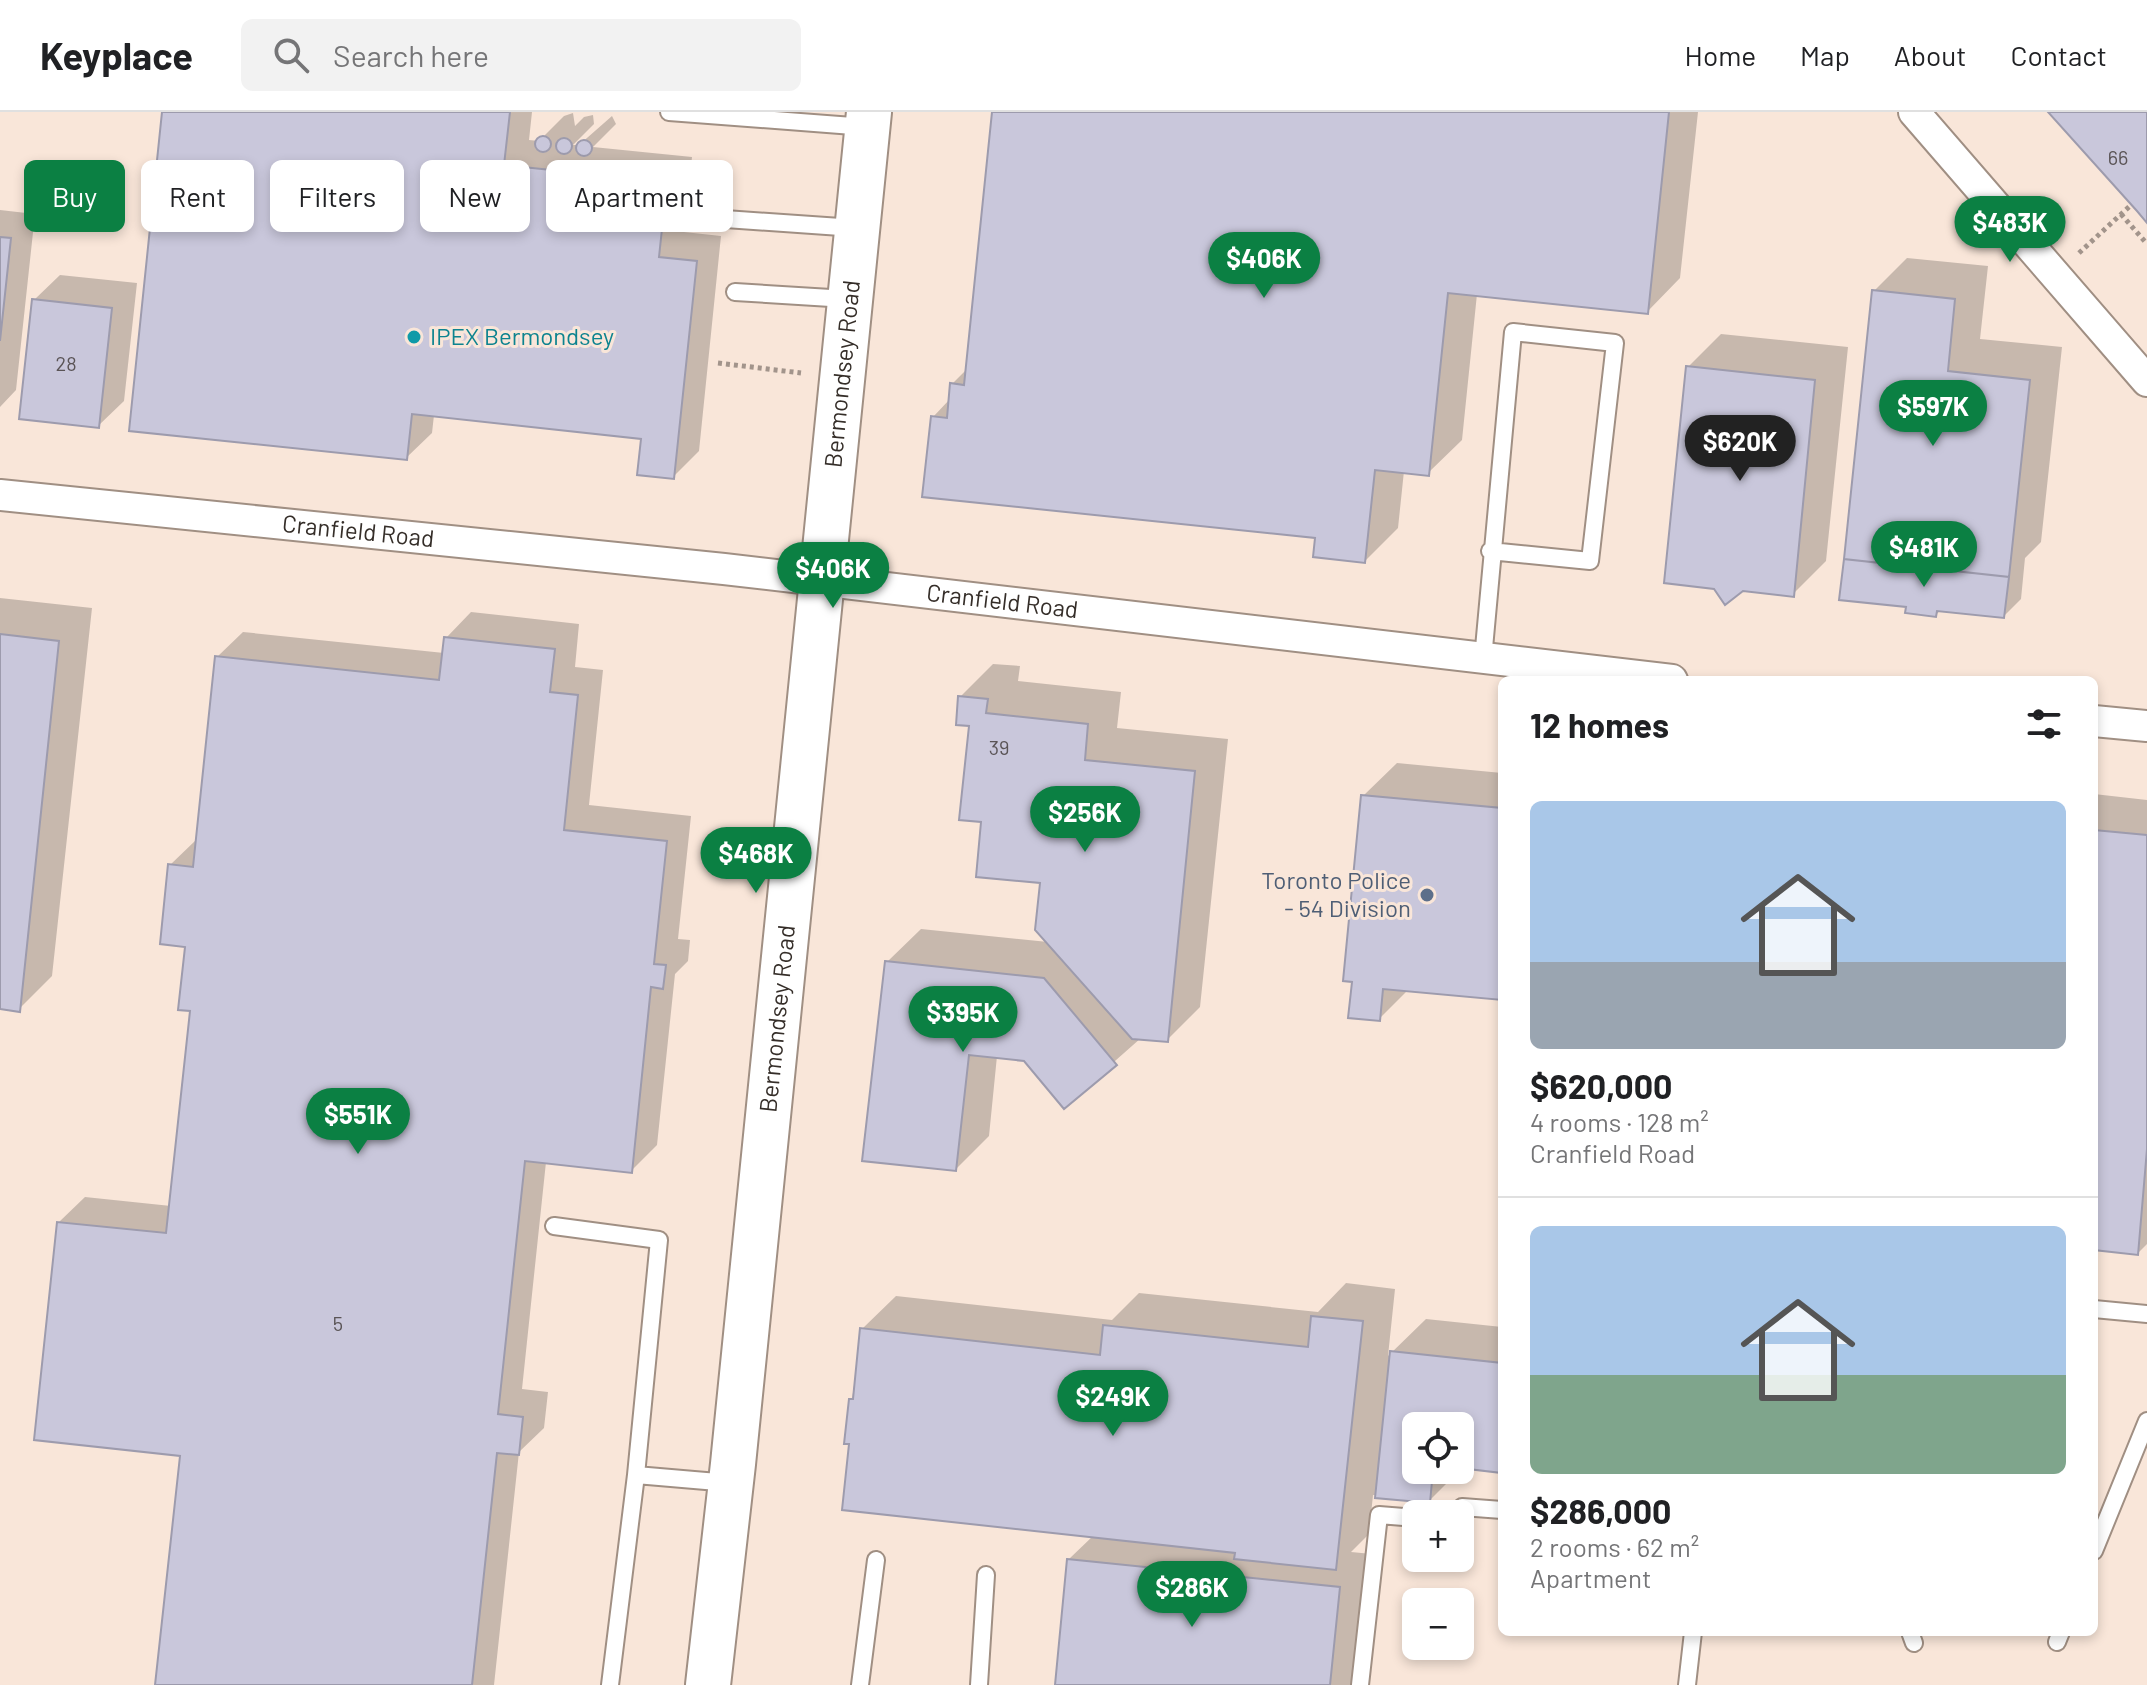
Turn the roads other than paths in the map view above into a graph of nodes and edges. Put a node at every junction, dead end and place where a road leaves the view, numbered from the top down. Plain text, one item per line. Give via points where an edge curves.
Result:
1 (669, 112) edge
2 (1914, 112) edge
3 (868, 120) edge
4 (733, 219) edge
5 (856, 228) junction
6 (735, 292) dead end
7 (849, 299) junction
8 (2147, 381) edge
9 (0, 495) edge
10 (1490, 551) junction
11 (822, 581) junction
12 (1483, 659) junction
13 (1636, 676) edge
14 (2098, 721) edge
15 (2147, 726) edge
16 (554, 1226) dead end
17 (2098, 1309) edge
18 (2147, 1314) edge
19 (2147, 1421) edge
20 (636, 1475) junction
21 (731, 1483) junction
22 (1474, 1508) edge
23 (1498, 1510) edge
24 (1402, 1517) edge
25 (2098, 1541) edge
26 (876, 1560) dead end
27 (986, 1575) dead end
28 (1693, 1636) edge
29 (610, 1685) edge
30 (708, 1685) edge
31 (860, 1685) edge
32 (979, 1685) edge
33 (1360, 1685) edge
34 (1687, 1685) edge

1 - 3 lane
2 - 8 street
3 - 5 street, Bermondsey Road
4 - 5 lane
5 - 7 street, Bermondsey Road
6 - 7 lane
7 - 11 street, Bermondsey Road
9 - 11 street, Cranfield Road
10 - 10 lane via 1513,332 1615,343 1590,561
10 - 12 lane
11 - 12 street, Cranfield Road
11 - 21 street, Bermondsey Road
12 - 13 street, Cranfield Road
14 - 15 street
16 - 20 lane via 659,1240
17 - 18 lane
19 - 25 lane
20 - 21 lane
20 - 29 lane
21 - 30 street, Bermondsey Road
22 - 23 lane
24 - 33 lane via 1379,1515
26 - 31 lane
27 - 32 lane
28 - 34 lane

